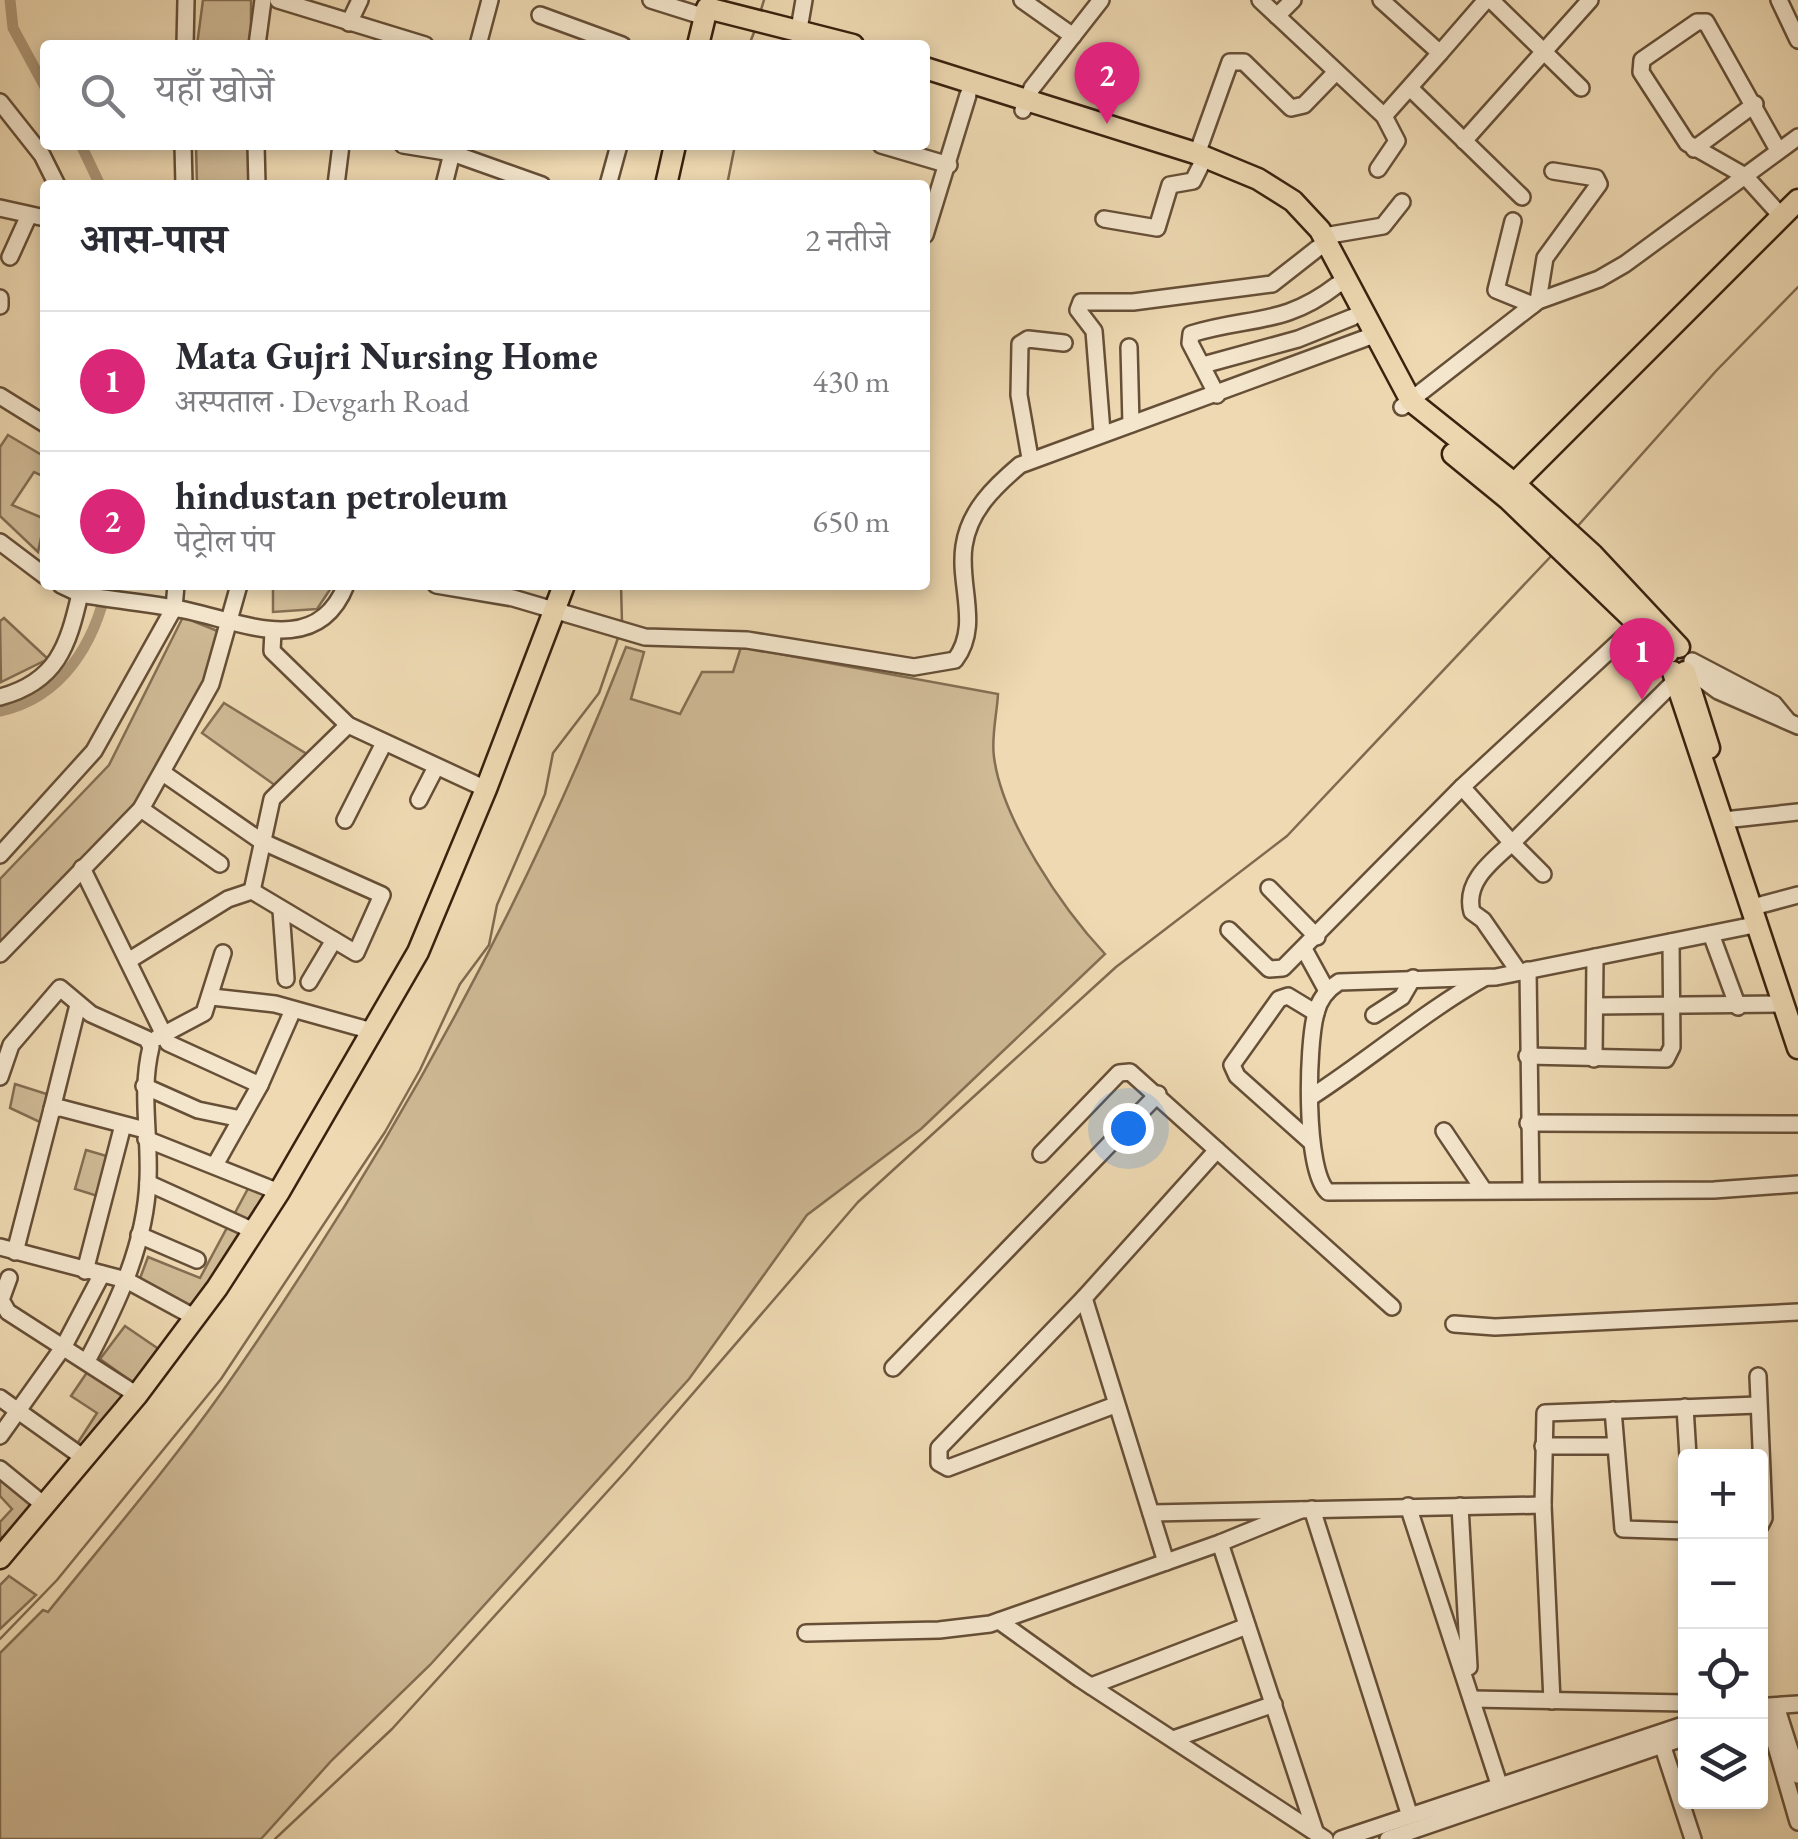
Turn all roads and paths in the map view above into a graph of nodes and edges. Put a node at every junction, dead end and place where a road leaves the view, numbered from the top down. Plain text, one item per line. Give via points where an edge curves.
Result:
1 (186, 0) edge
2 (263, 0) edge
3 (278, 0) edge
4 (360, 0) edge
5 (490, 0) edge
6 (652, 0) edge
7 (678, 0) edge
8 (804, 0) edge
9 (1022, 0) edge
10 (1101, 0) edge
11 (1260, 0) edge
12 (1293, 0) edge
13 (1381, 0) edge
14 (1488, 0) edge
15 (1590, 0) edge
16 (1779, 0) edge
17 (707, 8) edge
18 (1792, 11) edge
19 (540, 15) dead end
20 (1277, 16) junction
21 (349, 22) junction
22 (772, 27) junction
23 (798, 29) junction
24 (1072, 36) junction
25 (184, 40) edge
26 (258, 40) edge
27 (408, 40) edge
28 (479, 40) edge
29 (608, 40) edge
30 (699, 40) edge
31 (804, 40) edge
32 (836, 40) edge
33 (1798, 40) edge
34 (1544, 52) junction
35 (1440, 53) junction
36 (930, 70) edge
37 (1336, 72) junction
38 (930, 82) edge
39 (1410, 88) junction
40 (1581, 88) dead end
41 (968, 95) junction
42 (0, 102) edge
43 (1755, 104) junction
44 (1024, 105) junction
45 (1384, 116) junction
46 (1798, 137) edge
47 (1464, 140) junction
48 (1694, 149) junction
49 (183, 150) edge
50 (256, 150) edge
51 (340, 150) edge
52 (453, 150) edge
53 (455, 150) edge
54 (618, 150) edge
55 (675, 150) edge
56 (898, 150) edge
57 (1778, 150) junction
58 (1198, 161) junction
59 (949, 165) junction
60 (1378, 169) dead end
61 (1553, 171) dead end
62 (1746, 176) junction
63 (54, 180) edge
64 (184, 180) edge
65 (257, 180) edge
66 (337, 180) edge
67 (445, 180) edge
68 (530, 180) edge
69 (609, 180) edge
70 (667, 180) edge
71 (1522, 197) dead end
72 (1798, 200) edge
73 (1402, 202) dead end
74 (0, 208) edge
75 (37, 217) edge
76 (1782, 217) junction
77 (1104, 219) dead end
78 (930, 221) edge
79 (1513, 222) dead end
80 (1320, 242) junction
81 (10, 257) dead end
82 (1337, 285) junction
83 (0, 298) edge
84 (1535, 303) junction
85 (0, 306) edge
86 (1353, 317) junction
87 (1369, 337) junction
88 (1064, 343) dead end
89 (1129, 347) dead end
90 (1203, 364) junction
91 (1217, 395) junction
92 (0, 396) edge
93 (1406, 404) junction
94 (40, 421) edge
95 (1131, 424) junction
96 (1102, 432) junction
97 (1030, 458) junction
98 (1508, 489) junction
99 (0, 542) edge
100 (1587, 561) junction
101 (40, 572) edge
102 (72, 590) edge
103 (176, 590) edge
104 (237, 590) edge
105 (344, 590) edge
106 (458, 590) edge
107 (564, 590) edge
108 (80, 594) junction
109 (174, 608) junction
110 (564, 614) junction
111 (227, 622) junction
112 (1637, 624) junction
113 (273, 631) junction
114 (1680, 665) junction
115 (0, 698) edge
116 (1791, 716) edge
117 (348, 725) junction
118 (384, 743) junction
119 (435, 769) junction
120 (163, 773) junction
121 (1462, 787) junction
122 (486, 790) junction
123 (419, 800) dead end
124 (141, 809) junction
125 (1798, 812) edge
126 (345, 820) dead end
127 (1724, 820) junction
128 (261, 841) junction
129 (1512, 843) junction
130 (0, 855) edge
131 (220, 864) dead end
132 (82, 868) junction
133 (1544, 874) dead end
134 (1269, 888) dead end
135 (252, 891) junction
136 (1798, 895) edge
137 (281, 910) junction
138 (1756, 916) junction
139 (1230, 930) dead end
140 (1712, 934) junction
141 (1317, 937) junction
142 (334, 940) junction
143 (1672, 942) junction
144 (1304, 949) junction
145 (0, 954) edge
146 (224, 954) dead end
147 (1595, 957) junction
148 (128, 961) junction
149 (1524, 971) junction
150 (1487, 977) junction
151 (1412, 978) junction
152 (286, 980) dead end
153 (309, 982) dead end
154 (1327, 991) junction
155 (212, 998) junction
156 (1784, 1004) junction
157 (78, 1005) junction
158 (1595, 1006) junction
159 (1738, 1007) junction
160 (1672, 1008) junction
161 (292, 1010) junction
162 (1316, 1013) junction
163 (1374, 1015) dead end
164 (372, 1031) junction
165 (156, 1039) junction
166 (1798, 1048) edge
167 (1527, 1056) junction
168 (1594, 1059) junction
169 (0, 1077) edge
170 (260, 1085) junction
171 (144, 1086) junction
172 (1158, 1094) junction
173 (1311, 1098) junction
174 (52, 1110) junction
175 (241, 1119) junction
176 (1528, 1123) junction
177 (1798, 1124) edge
178 (123, 1125) junction
179 (1444, 1130) dead end
180 (146, 1134) junction
181 (1311, 1142) junction
182 (1217, 1150) junction
183 (1041, 1154) dead end
184 (216, 1165) junction
185 (148, 1183) junction
186 (1798, 1184) edge
187 (1531, 1188) junction
188 (1483, 1189) junction
189 (279, 1192) junction
190 (254, 1231) junction
191 (139, 1235) junction
192 (8, 1250) edge
193 (197, 1260) dead end
194 (85, 1272) junction
195 (102, 1274) junction
196 (9, 1278) dead end
197 (126, 1280) junction
198 (1084, 1298) junction
199 (1392, 1307) dead end
200 (1798, 1312) edge
201 (194, 1317) junction
202 (1454, 1324) dead end
203 (64, 1346) junction
204 (87, 1361) junction
205 (892, 1368) dead end
206 (1758, 1376) dead end
207 (137, 1394) junction
208 (0, 1398) edge
209 (1114, 1405) junction
210 (1758, 1405) junction
211 (1685, 1407) junction
212 (18, 1410) junction
213 (1612, 1410) junction
214 (0, 1436) edge
215 (1543, 1446) junction
216 (1614, 1446) junction
217 (1688, 1449) edge
218 (1760, 1449) edge
219 (84, 1458) junction
220 (0, 1469) edge
221 (44, 1505) junction
222 (1543, 1505) junction
223 (1408, 1506) junction
224 (1460, 1506) junction
225 (1307, 1510) junction
226 (1150, 1513) junction
227 (1678, 1530) edge
228 (1220, 1543) junction
229 (3, 1548) edge
230 (1166, 1562) junction
231 (999, 1620) junction
232 (1248, 1626) junction
233 (806, 1633) dead end
234 (1091, 1686) junction
235 (1471, 1695) junction
236 (1552, 1702) junction
237 (1678, 1703) edge
238 (1274, 1704) junction
239 (1798, 1704) edge
240 (1768, 1705) edge
241 (1768, 1707) edge
242 (1768, 1709) edge
243 (1678, 1729) edge
244 (1678, 1738) edge
245 (1173, 1739) junction
246 (1660, 1739) junction
247 (1798, 1775) edge
248 (1498, 1784) junction
249 (1410, 1813) junction
250 (1798, 1822) edge
251 (1320, 1835) edge
252 (1341, 1839) edge
253 (1388, 1839) edge
254 (1693, 1839) edge

1 - 25 street
2 - 26 street
3 - 21 street
4 - 21 street
5 - 28 street
6 - 17 street
7 - 17 street
8 - 23 street
9 - 24 street
10 - 24 street
11 - 20 street
12 - 20 street
13 - 35 street
14 - 34 street
14 - 35 street
15 - 34 street
16 - 18 street
17 - 22 main road
17 - 30 main road
18 - 33 street
19 - 29 street
20 - 37 street
21 - 27 street
22 - 23 main road
22 - 31 main road
23 - 32 main road
24 - 44 street
34 - 40 street
34 - 47 street
35 - 39 street
36 - 44 main road
37 - 45 street
37 - 58 street via 1304,105 1291,108 1244,62 1230,62
38 - 41 main road
39 - 45 street
39 - 47 street
41 - 44 main road
41 - 59 street
42 - 63 street
43 - 48 street
43 - 48 street via 1703,20 1646,56 1641,72
43 - 57 street
44 - 58 main road
45 - 60 street via 1396,142
46 - 57 street
47 - 71 street
48 - 62 street
49 - 64 street
50 - 65 street
51 - 66 street
52 - 67 street
53 - 68 street
54 - 69 street
55 - 70 main road
56 - 59 street
57 - 62 street
58 - 77 street via 1193,181 1170,186 1157,228
58 - 80 main road via 1279,191 1304,210
59 - 78 street
61 - 84 street via 1599,184 1544,258
62 - 76 street
62 - 84 street via 1599,280
72 - 76 main road
73 - 80 street via 1383,226
74 - 75 street
75 - 81 street
76 - 98 main road
79 - 84 street via 1496,290
80 - 82 main road
80 - 87 main road
80 - 96 street via 1272,284 1081,302 1078,310 1094,331
82 - 86 main road
82 - 90 street via 1293,314 1191,334
83 - 85 street
84 - 93 street
86 - 87 main road
86 - 90 street
87 - 91 street
87 - 93 main road
88 - 97 street via 1020,344 1019,395
89 - 95 street
90 - 91 street
91 - 95 street
92 - 94 street
93 - 98 main road
95 - 96 street
96 - 97 street
97 - 110 street via 979,506 965,538 968,628 955,660 914,668 748,640 629,634
98 - 100 main road
99 - 101 street
100 - 112 main road
100 - 114 main road
102 - 108 street
103 - 109 street
104 - 111 street
105 - 113 street via 320,619
106 - 110 street
107 - 110 main road
108 - 109 street
108 - 115 street via 64,653 28,687
109 - 111 street
109 - 130 street via 94,750
110 - 122 main road
111 - 113 street
111 - 120 street via 211,684
112 - 114 main road
112 - 121 street
113 - 117 street via 272,651
114 - 116 street via 1728,696
114 - 127 main road
114 - 129 street
117 - 118 street
117 - 128 street via 272,799
118 - 119 street
118 - 126 street
119 - 122 street
119 - 123 street
120 - 124 street
120 - 128 street
121 - 129 street
121 - 141 street
122 - 164 main road via 418,952
124 - 131 street
124 - 132 street
125 - 127 street
127 - 138 main road
128 - 135 street
128 - 142 street via 382,896 356,952
129 - 133 street
129 - 149 street via 1479,874 1470,909
132 - 145 street
132 - 148 street
134 - 141 street
135 - 137 street
135 - 148 street
136 - 138 street
137 - 142 street
137 - 152 street
138 - 140 street
138 - 156 main road
139 - 144 street via 1274,970
140 - 143 street
140 - 159 street
141 - 144 street
142 - 153 street
143 - 147 street
143 - 160 street
144 - 154 street
146 - 155 street
147 - 149 street
147 - 158 street
148 - 165 street
149 - 150 street
149 - 167 street
150 - 151 street
150 - 173 street
151 - 154 street via 1346,979
151 - 163 street via 1402,997
154 - 162 street
155 - 161 street
155 - 165 street via 195,1020
156 - 159 street
156 - 166 main road
157 - 165 street
157 - 169 street via 64,989 54,991 11,1045
157 - 174 street
158 - 160 street
158 - 168 street
159 - 160 street
160 - 168 street via 1666,1059
161 - 164 street
161 - 170 street
162 - 173 street
162 - 181 street via 1288,996 1280,1000 1232,1065
164 - 189 main road
165 - 170 street
165 - 171 street
167 - 168 street
167 - 176 street
170 - 175 street
171 - 175 street via 198,1110
171 - 180 street
172 - 182 street
172 - 183 street via 1130,1072 1119,1073
172 - 205 street
173 - 181 street
174 - 178 street
174 - 192 street
175 - 184 street
176 - 177 street
176 - 187 street
178 - 180 street
178 - 194 street
179 - 188 street
180 - 184 street
180 - 185 street
181 - 188 street via 1328,1192
182 - 198 street
182 - 199 street
184 - 189 street
185 - 190 street
185 - 191 street
186 - 187 street
187 - 188 street
189 - 190 main road
190 - 201 main road
191 - 193 street
191 - 197 street
192 - 194 street
194 - 195 street
195 - 197 street
195 - 203 street
196 - 203 street via 4,1308
197 - 201 street
197 - 204 street
198 - 209 street
198 - 209 street via 938,1448 939,1462 948,1468
200 - 202 street
201 - 207 main road
203 - 204 street
203 - 212 street
204 - 207 street
206 - 210 street
207 - 219 main road
208 - 212 street
209 - 226 street
210 - 211 street
210 - 218 street
211 - 213 street
211 - 217 street
212 - 214 street
212 - 219 street
213 - 215 street via 1549,1410 1542,1417
213 - 216 street
215 - 216 street
215 - 222 street
216 - 227 street via 1623,1529
219 - 221 main road
220 - 221 street
221 - 229 main road
222 - 224 street
222 - 236 street
223 - 224 street
223 - 225 street
223 - 235 street
224 - 235 street
225 - 226 street
225 - 228 street
225 - 249 street
226 - 230 street
228 - 230 street
228 - 232 street
230 - 231 street
231 - 233 street via 940,1630
231 - 234 street
232 - 234 street
232 - 238 street
234 - 245 street
235 - 236 street
235 - 248 street
236 - 237 street
238 - 245 street
238 - 251 street
239 - 240 street
241 - 247 street
242 - 250 street
243 - 246 street
244 - 246 street
245 - 251 street
246 - 248 street
246 - 253 street
246 - 254 street
248 - 249 street
249 - 252 street

